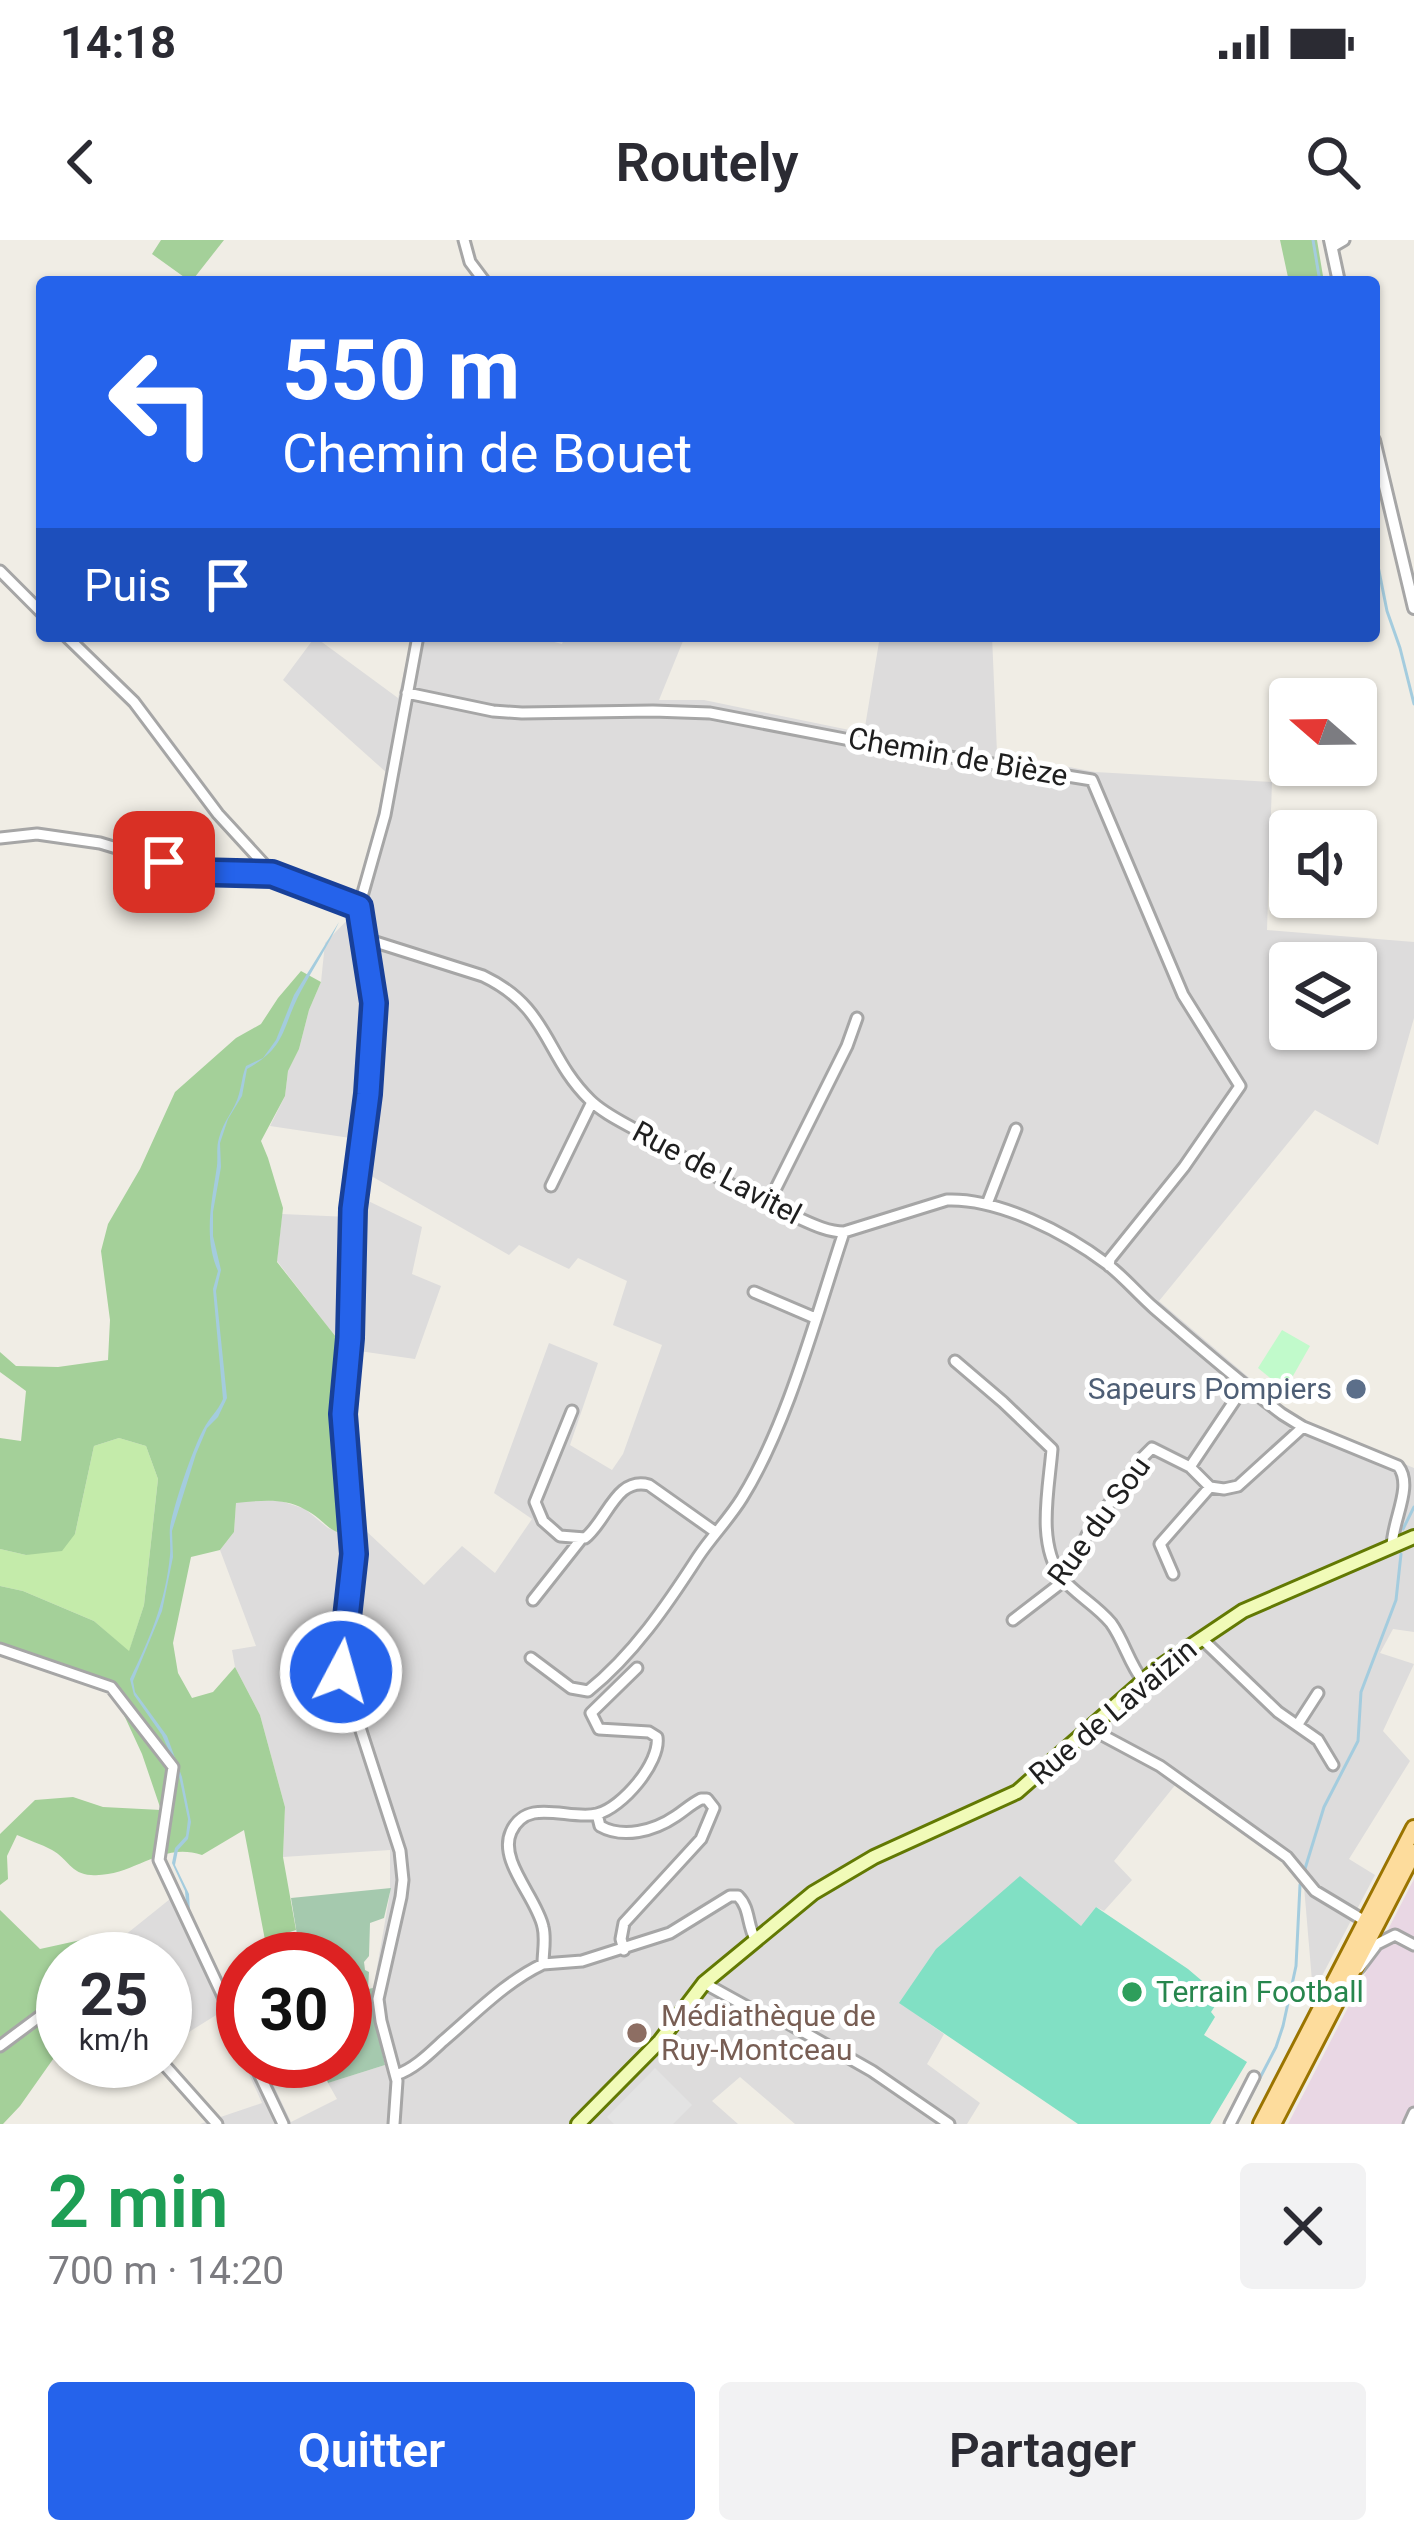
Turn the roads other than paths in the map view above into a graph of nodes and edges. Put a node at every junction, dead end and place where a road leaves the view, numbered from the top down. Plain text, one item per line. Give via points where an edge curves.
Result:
1 (464, 240) edge
2 (1344, 240) edge
3 (1331, 243) edge
4 (480, 276) edge
5 (1339, 276) edge
6 (1380, 465) edge
7 (0, 571) edge
8 (36, 607) edge
9 (1414, 608) edge
10 (72, 642) edge
11 (417, 642) edge
12 (407, 693) junction
13 (0, 838) edge
14 (272, 874) junction
15 (359, 907) junction
16 (366, 939) junction
17 (857, 1018) dead end
18 (592, 1102) junction
19 (1016, 1129) dead end
20 (551, 1186) dead end
21 (768, 1204) junction
22 (987, 1204) junction
23 (844, 1232) junction
24 (1108, 1266) junction
25 (754, 1292) dead end
26 (815, 1318) junction
27 (955, 1361) dead end
28 (1245, 1385) junction
29 (572, 1411) dead end
30 (1303, 1427) junction
31 (1190, 1466) junction
32 (1210, 1487) junction
33 (714, 1531) junction
34 (582, 1538) junction
35 (1414, 1538) edge
36 (1392, 1546) junction
37 (1173, 1574) dead end
38 (1064, 1580) junction
39 (533, 1600) dead end
40 (1013, 1620) dead end
41 (1201, 1638) junction
42 (0, 1648) edge
43 (531, 1658) dead end
44 (637, 1668) dead end
45 (1143, 1681) junction
46 (1318, 1693) dead end
47 (1298, 1724) junction
48 (1092, 1726) junction
49 (1333, 1765) dead end
50 (597, 1814) junction
51 (1414, 1828) edge
52 (1414, 1852) edge
53 (1366, 1921) junction
54 (755, 1939) junction
55 (1414, 1945) edge
56 (624, 1950) junction
57 (542, 1964) junction
58 (216, 1981) edge
59 (704, 1983) junction
60 (1341, 1991) junction
61 (36, 2019) edge
62 (0, 2046) edge
63 (396, 2074) junction
64 (1254, 2077) dead end
65 (185, 2088) edge
66 (266, 2088) edge
67 (1414, 2114) edge
68 (217, 2124) edge
69 (283, 2124) edge
70 (394, 2124) edge
71 (578, 2124) edge
72 (949, 2124) edge
73 (1229, 2124) edge
74 (1261, 2124) edge
75 (1274, 2124) edge
76 (1409, 2124) edge

1 - 4 street
2 - 3 street
3 - 5 street
6 - 9 street
7 - 8 street
10 - 14 street via 134,702
11 - 12 street
12 - 15 street
12 - 24 street, Chemin de Bièze via 522,713 710,713 1092,779 1184,995 1240,1086
13 - 14 street via 37,834 196,872
14 - 15 street
15 - 16 street
16 - 18 street, Rue de Lavitel via 499,984 526,1004
16 - 63 street via 374,1003 353,1209 343,1414 354,1554 341,1672 402,1865 378,1999
17 - 21 street
18 - 20 street
18 - 21 street, Rue de Lavitel
19 - 22 street
21 - 23 street, Rue de Lavitel
22 - 23 street via 947,1200
22 - 24 street
23 - 26 street
24 - 28 street
25 - 26 street
26 - 33 street via 777,1426 743,1496
27 - 38 street via 1052,1449 1047,1548
28 - 30 street
28 - 31 street, Rue du Sou
29 - 34 street via 535,1502 560,1536
30 - 32 street via 1238,1486
30 - 36 street via 1405,1471
31 - 32 street, Rue du Sou
31 - 38 street, Rue du Sou via 1152,1448
32 - 37 street via 1160,1544
33 - 34 street via 640,1482 620,1492
33 - 43 street via 633,1647 588,1691
34 - 39 street
35 - 36 main road, Rue de Lavaizin
36 - 41 main road, Rue de Lavaizin via 1265,1600
38 - 40 street, Rue du Sou
38 - 45 street via 1115,1628
41 - 45 main road, Rue de Lavaizin
41 - 47 street
42 - 58 street via 111,1687 173,1767 159,1860
44 - 50 street via 591,1713 599,1729 649,1732 658,1746 636,1785
45 - 48 main road, Rue de Lavaizin
46 - 47 street
47 - 49 street
48 - 53 street via 1160,1766 1287,1857 1315,1892
48 - 54 main road, Rue de Lavaizin via 1017,1792 874,1857
50 - 56 street via 600,1826 629,1833 700,1799 714,1808 701,1839 624,1923
50 - 57 street via 540,1812 511,1832 508,1852 544,1930
51 - 53 main road
52 - 60 main road
53 - 74 main road
54 - 56 street via 746,1906 730,1896 670,1934
54 - 59 main road, Rue de Lavaizin
55 - 60 street via 1395,1935 1377,1944
56 - 57 street
57 - 63 street
59 - 71 main road, Rue de Lavaizin
59 - 72 street via 855,2061
60 - 75 main road
61 - 62 street
63 - 70 street
64 - 73 street
65 - 68 street
66 - 69 street
67 - 76 street

